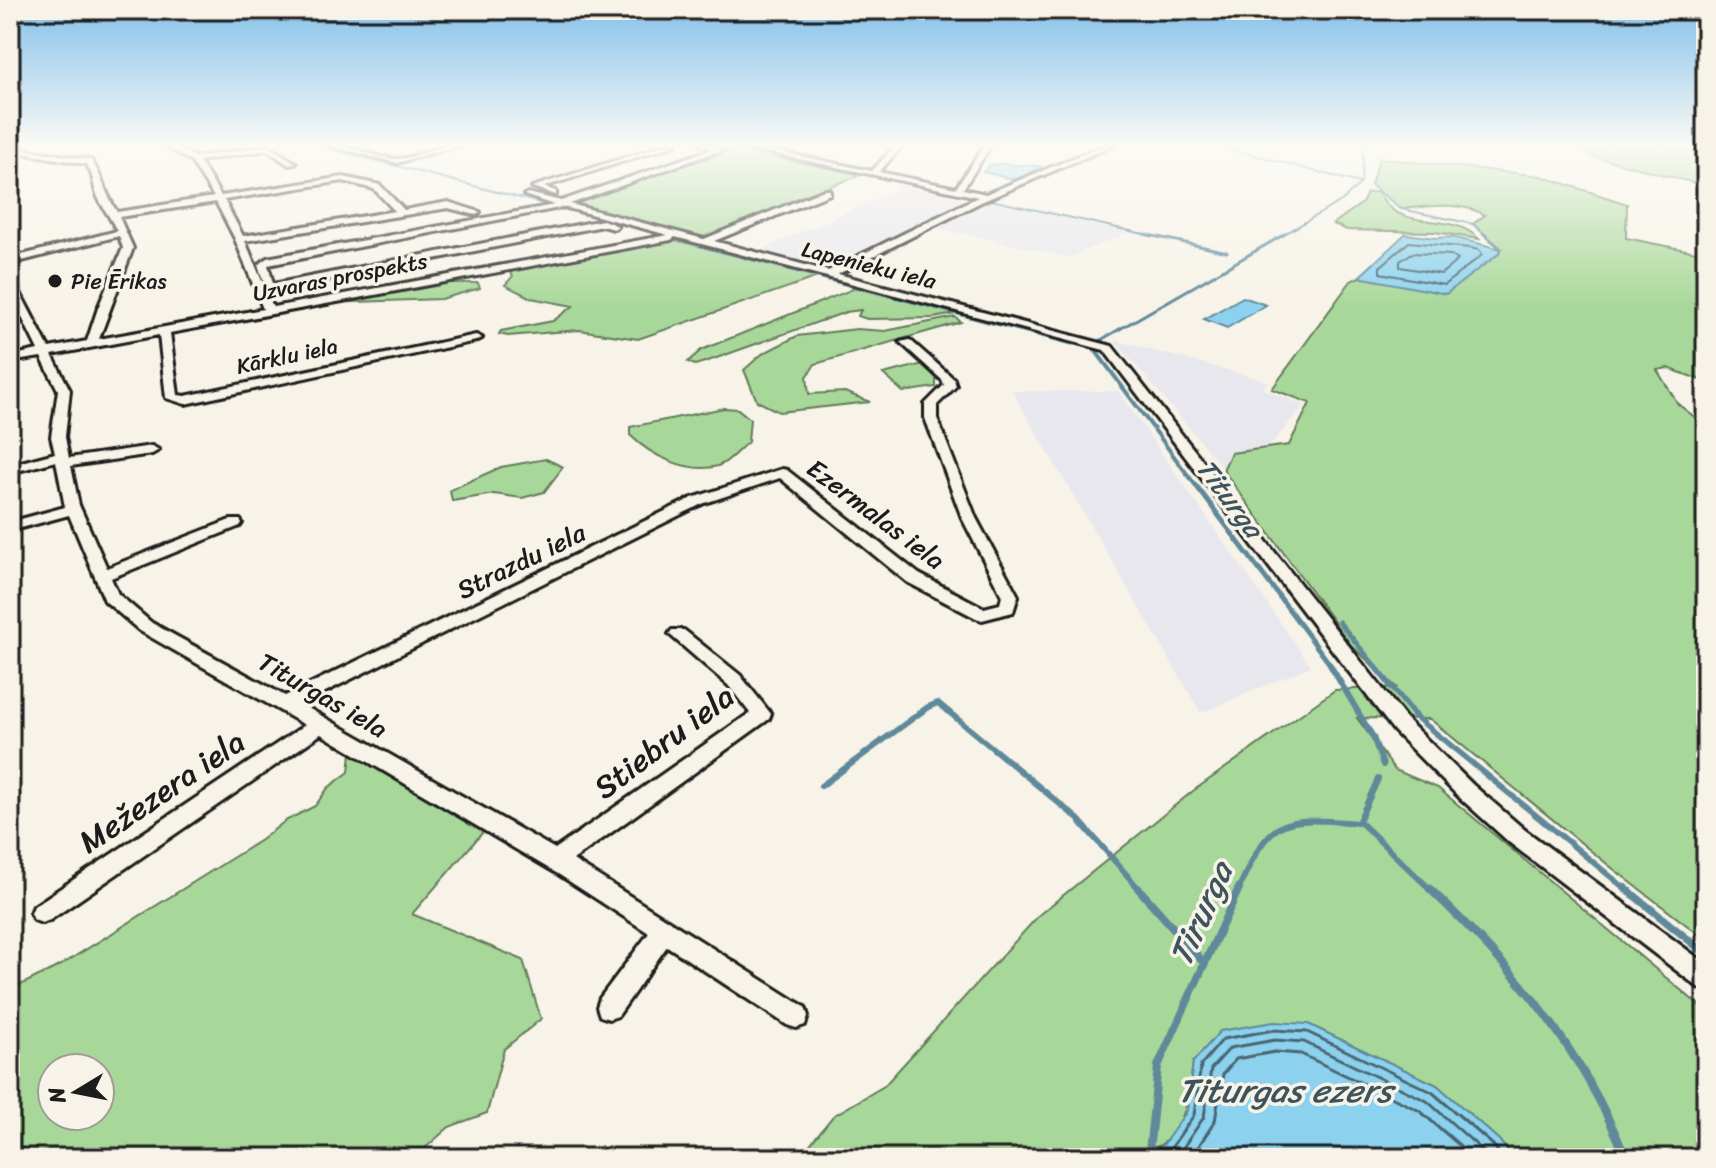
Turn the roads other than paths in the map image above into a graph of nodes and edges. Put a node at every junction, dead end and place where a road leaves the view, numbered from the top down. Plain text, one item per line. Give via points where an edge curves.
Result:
1 (104, 200) edge
2 (203, 200) edge
3 (218, 200) edge
4 (389, 200) edge
5 (464, 200) edge
6 (549, 200) edge
7 (559, 200) edge
8 (575, 200) edge
9 (809, 200) edge
10 (984, 200) edge
11 (565, 203) junction
12 (448, 205) junction
13 (401, 212) junction
14 (476, 212) dead end
15 (115, 215) junction
16 (123, 232) junction
17 (677, 235) junction
18 (240, 239) junction
19 (656, 239) junction
20 (704, 242) junction
21 (10, 261) edge
22 (828, 275) junction
23 (10, 283) edge
24 (13, 296) edge
25 (269, 311) junction
26 (164, 332) junction
27 (476, 338) dead end
28 (906, 342) dead end
29 (92, 345) junction
30 (44, 353) junction
31 (10, 359) edge
32 (152, 450) dead end
33 (62, 459) junction
34 (10, 469) edge
35 (782, 473) joint
36 (73, 509) junction
37 (235, 523) dead end
38 (10, 527) edge
39 (103, 575) junction
40 (678, 634) dead end
41 (285, 704) junction
42 (319, 725) junction
43 (555, 861) junction
44 (42, 913) dead end
45 (664, 931) junction
46 (1706, 979) edge
47 (609, 1007) dead end
48 (796, 1016) dead end

1 - 15 street
2 - 15 street
3 - 18 street
4 - 13 street
5 - 12 street
6 - 11 street, Lapenieku iela
7 - 11 street
8 - 11 street
9 - 20 street
10 - 22 street
11 - 17 street, Lapenieku iela
11 - 19 street via 263,265 270,286 603,223
12 - 13 street
12 - 14 street
13 - 18 street
15 - 16 street
16 - 21 street
16 - 29 street via 128,248
17 - 19 street, Uzvaras prospekts
17 - 20 street, Lapenieku iela
18 - 25 street
19 - 25 street, Uzvaras prospekts
20 - 22 street, Lapenieku iela
22 - 46 street, Lapenieku iela via 1108,348 1411,736 1534,850
23 - 24 street, Titurgas iela
24 - 30 street, Titurgas iela
25 - 26 street, Uzvaras prospekts
26 - 27 street, Kārklu iela via 172,398 185,400
26 - 29 street, Uzvaras prospekts
28 - 35 street, Ezermalas iela via 948,379 950,386 931,404 931,418 969,518 1010,596 1007,608 982,614 913,578
29 - 30 street, Uzvaras prospekts
30 - 31 street, Uzvaras prospekts
30 - 33 street, Titurgas iela via 64,390 58,437
32 - 33 street
33 - 34 street
33 - 36 street, Titurgas iela
35 - 41 street, Strazdu iela via 697,501
36 - 38 street
36 - 39 street, Titurgas iela
37 - 39 street
39 - 41 street, Titurgas iela via 111,597 146,627
40 - 43 street, Stiebru iela via 734,680 762,714
41 - 42 street, Titurgas iela
42 - 43 street, Titurgas iela
42 - 44 street, Mežezera iela
43 - 45 street, Titurgas iela
45 - 47 street
45 - 48 street, Titurgas iela

